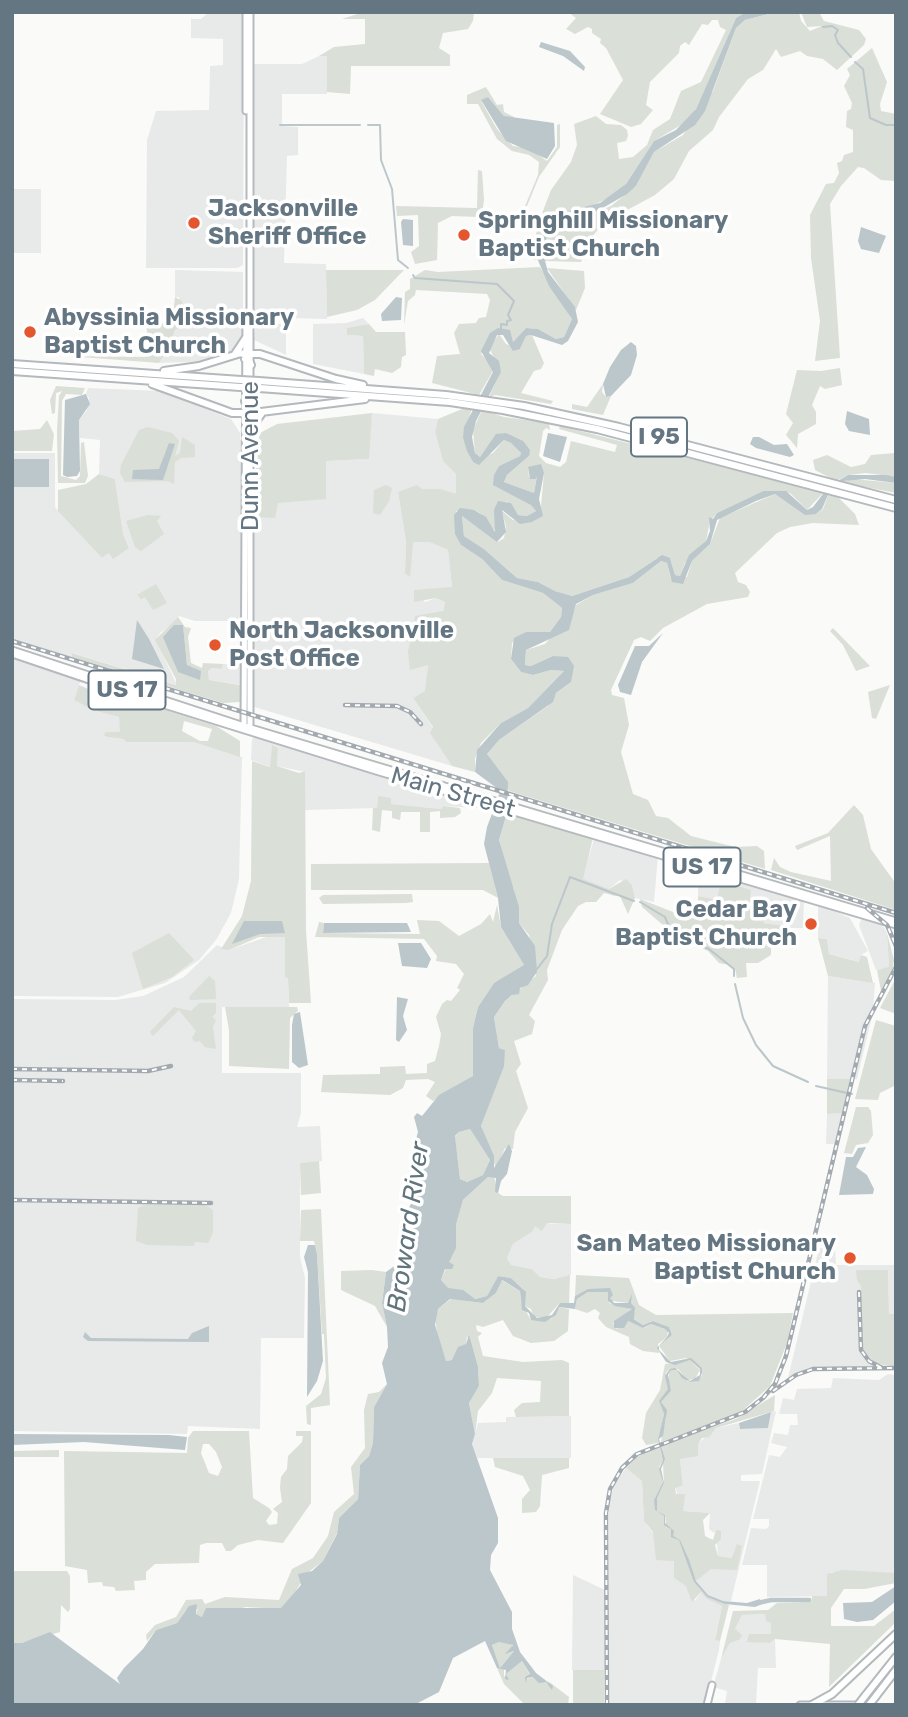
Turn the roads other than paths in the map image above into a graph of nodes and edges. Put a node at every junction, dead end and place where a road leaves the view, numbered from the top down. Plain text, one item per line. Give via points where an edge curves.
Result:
1 (248, 12) edge
2 (248, 39) junction
3 (246, 339) junction
4 (234, 354) junction
5 (248, 358) junction
6 (12, 363) edge
7 (12, 371) edge
8 (139, 372) junction
9 (137, 380) junction
10 (241, 383) junction
11 (259, 385) junction
12 (389, 390) junction
13 (391, 398) junction
14 (245, 401) joint
15 (471, 401) junction
16 (492, 404) junction
17 (264, 412) junction
18 (247, 413) junction
19 (251, 428) junction
20 (896, 500) edge
21 (896, 508) edge
22 (12, 652) edge
23 (244, 714) junction
24 (230, 721) junction
25 (247, 729) junction
26 (509, 806) junction
27 (633, 842) junction
28 (638, 847) junction
29 (650, 847) junction
30 (896, 923) edge
31 (896, 1634) edge
32 (896, 1657) edge
33 (896, 1670) edge
34 (712, 1685) dead end
35 (832, 1694) junction
36 (708, 1705) edge
37 (800, 1705) edge
38 (811, 1705) edge
39 (833, 1705) edge
40 (858, 1705) edge
41 (869, 1705) edge

1 - 2 main road, Dunn Avenue
2 - 3 main road, Dunn Avenue
2 - 5 main road, Dunn Avenue
3 - 4 highway
3 - 5 main road, Dunn Avenue
4 - 5 highway
4 - 8 highway via 190,368
5 - 12 highway via 264,355 336,379
5 - 14 main road, Dunn Avenue
5 - 18 main road, Dunn Avenue
6 - 8 highway, I 95
7 - 9 highway, I 95
8 - 10 highway, I 95
9 - 10 highway, I 95
9 - 18 highway
10 - 11 highway, I 95, bridge
11 - 12 highway, I 95
11 - 13 highway, I 95
12 - 15 highway, I 95
13 - 15 highway, I 95
13 - 17 highway
14 - 18 highway
15 - 16 highway, I 95
16 - 20 highway, I 95 via 597,421
16 - 21 highway, I 95
17 - 18 highway
17 - 19 highway
18 - 19 main road, Dunn Avenue
18 - 23 main road, Dunn Avenue
19 - 25 main road, Dunn Avenue
22 - 24 main road, Main Street / US 17
22 - 25 main road, Main Street / US 17
23 - 24 main road
23 - 25 main road, Dunn Avenue
24 - 25 main road, Main Street / US 17
25 - 26 main road, Main Street / US 17
26 - 27 main road, Main Street / US 17
26 - 28 main road, Main Street / US 17
27 - 28 main road
27 - 29 main road, Main Street / US 17
28 - 29 main road
28 - 30 main road, Main Street / US 17
29 - 30 main road, Main Street / US 17
31 - 35 highway
32 - 40 highway, bridge
33 - 41 highway, bridge
34 - 36 main road
35 - 38 highway
35 - 39 highway
37 - 38 main road
38 - 39 main road
39 - 41 main road

